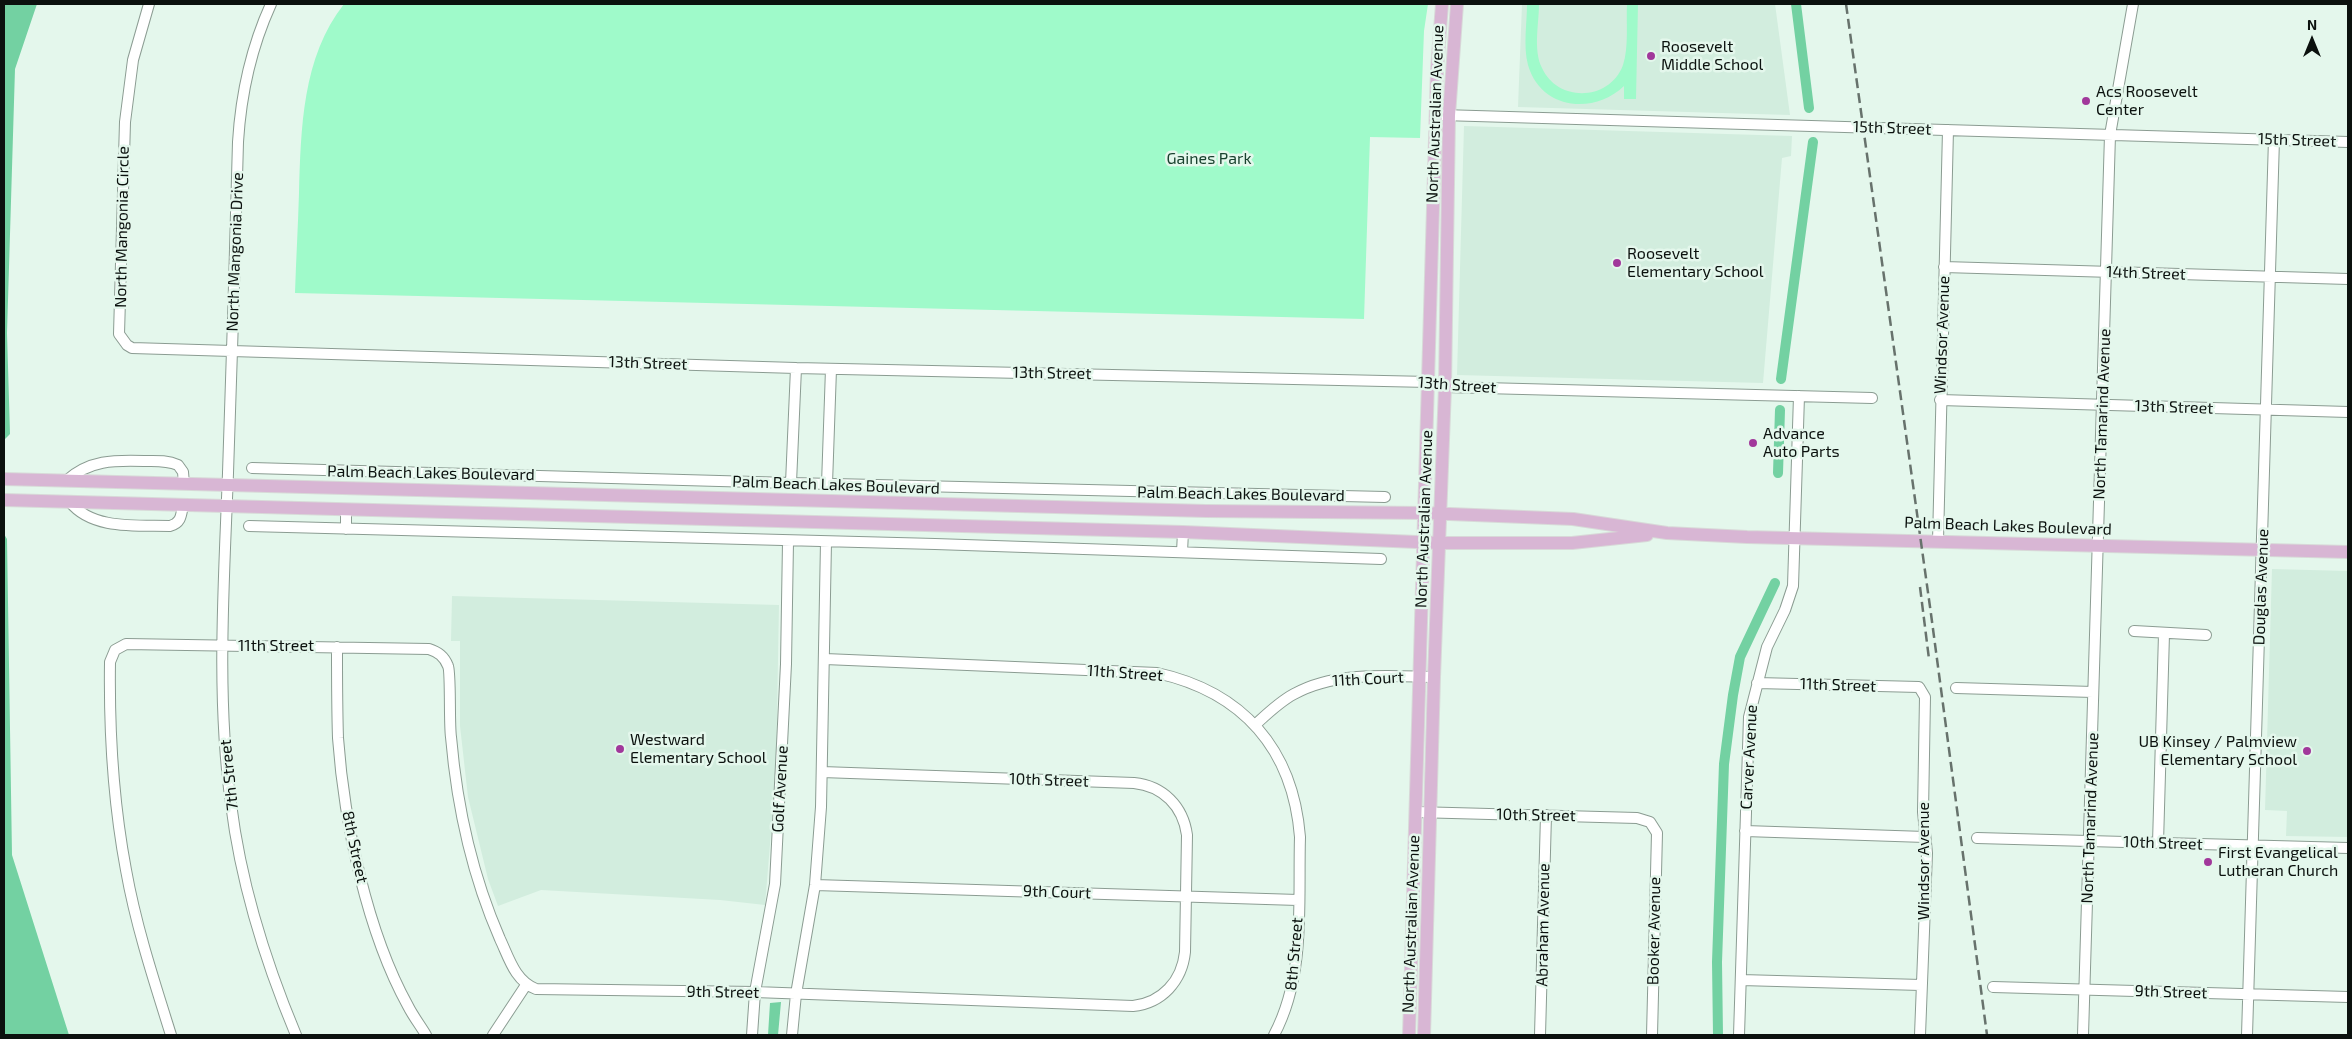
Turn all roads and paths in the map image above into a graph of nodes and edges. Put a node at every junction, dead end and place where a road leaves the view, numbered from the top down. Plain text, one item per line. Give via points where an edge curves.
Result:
1 (149, 4) edge
2 (271, 4) edge
3 (1442, 4) edge
4 (1457, 4) edge
5 (2134, 4) edge
6 (1436, 115) junction
7 (1449, 116) junction
8 (1948, 130) junction
9 (2110, 135) junction
10 (2274, 139) junction
11 (2348, 142) edge
12 (1944, 267) junction
13 (2106, 272) junction
14 (2270, 277) junction
15 (2348, 279) edge
16 (232, 352) junction
17 (796, 368) junction
18 (831, 368) junction
19 (1429, 382) junction
20 (1445, 387) junction
21 (1799, 396) junction
22 (1872, 398) dead end
23 (1940, 400) junction
24 (2102, 405) junction
25 (2266, 410) junction
26 (2348, 412) edge
27 (252, 468) dead end
28 (346, 470) junction
29 (4, 479) edge
30 (66, 481) junction
31 (791, 483) junction
32 (184, 484) junction
33 (228, 484) junction
34 (827, 484) junction
35 (938, 486) junction
36 (346, 487) junction
37 (517, 492) junction
38 (1306, 495) junction
39 (1385, 497) dead end
40 (4, 500) edge
41 (70, 502) junction
42 (937, 504) junction
43 (183, 505) junction
44 (227, 506) junction
45 (1117, 508) junction
46 (346, 509) junction
47 (1307, 510) junction
48 (1425, 513) junction
49 (518, 514) junction
50 (1441, 514) junction
51 (249, 526) dead end
52 (936, 526) junction
53 (346, 529) junction
54 (1117, 530) junction
55 (1183, 532) junction
56 (1667, 533) junction
57 (1795, 537) junction
58 (1938, 541) junction
59 (788, 542) junction
60 (826, 542) junction
61 (1424, 542) junction
62 (1440, 543) junction
63 (935, 544) junction
64 (2098, 545) junction
65 (2262, 550) junction
66 (1182, 552) junction
67 (2348, 552) edge
68 (1381, 559) dead end
69 (2134, 631) dead end
70 (2164, 634) junction
71 (2206, 635) dead end
72 (224, 646) junction
73 (337, 647) junction
74 (825, 659) junction
75 (1419, 677) junction
76 (1434, 677) junction
77 (1757, 683) junction
78 (1919, 687) joint
79 (1956, 688) dead end
80 (2093, 692) junction
81 (1255, 725) junction
82 (822, 772) junction
83 (1415, 812) junction
84 (1431, 813) junction
85 (1546, 815) junction
86 (1654, 827) joint
87 (1745, 831) junction
88 (1925, 837) junction
89 (1977, 838) dead end
90 (2089, 841) junction
91 (2158, 843) junction
92 (2253, 846) junction
93 (2348, 848) edge
94 (815, 885) junction
95 (1186, 896) junction
96 (1298, 900) junction
97 (1741, 980) junction
98 (526, 985) junction
99 (1922, 986) junction
100 (1993, 987) dead end
101 (2084, 990) junction
102 (755, 992) junction
103 (796, 994) junction
104 (2248, 994) junction
105 (2348, 997) edge
106 (171, 1035) edge
107 (296, 1035) edge
108 (426, 1035) edge
109 (493, 1035) edge
110 (752, 1035) edge
111 (792, 1035) edge
112 (1274, 1035) edge
113 (1409, 1035) edge
114 (1424, 1035) edge
115 (1540, 1035) edge
116 (1652, 1035) edge
117 (1739, 1035) edge
118 (1920, 1035) edge
119 (2083, 1035) edge
120 (2247, 1035) edge

1 - 16 street, North Mangonia Circle via 133,60 125,122 120,334 126,345 139,349
2 - 16 street, North Mangonia Drive via 250,61 240,114
3 - 6 main road, North Australian Avenue
4 - 7 main road, North Australian Avenue
5 - 9 street, North Tamarind Avenue
6 - 7 street, 15th Street
6 - 19 main road, North Australian Avenue
7 - 8 street, 15th Street
7 - 20 main road, North Australian Avenue
8 - 9 street, 15th Street
8 - 12 street, Windsor Avenue
9 - 10 street, 15th Street
9 - 13 street, North Tamarind Avenue
10 - 11 street, 15th Street
10 - 14 street, Douglas Avenue
12 - 13 street, 14th Street
12 - 23 street, Windsor Avenue
13 - 14 street, 14th Street
13 - 24 street, North Tamarind Avenue
14 - 15 street, 14th Street
14 - 25 street, Douglas Avenue
16 - 17 street, 13th Street
16 - 33 street, North Mangonia Drive
17 - 18 street, 13th Street
17 - 31 street
18 - 19 street, 13th Street
18 - 34 street
19 - 20 street, 13th Street
19 - 48 main road, North Australian Avenue
20 - 21 street, 13th Street
20 - 50 main road, North Australian Avenue
21 - 22 street, 13th Street
21 - 57 street, Carver Avenue
23 - 24 street, 13th Street
23 - 58 street, Windsor Avenue
24 - 25 street, 13th Street
24 - 64 street, North Tamarind Avenue
25 - 26 street, 13th Street
25 - 65 street, Douglas Avenue
27 - 28 street
28 - 31 street
28 - 36 street
29 - 30 main road, Palm Beach Lakes Boulevard
30 - 32 main road, Palm Beach Lakes Boulevard
30 - 32 street via 75,473 105,461 161,461 178,465 183,472
31 - 34 street
32 - 33 main road, Palm Beach Lakes Boulevard
33 - 36 main road, Palm Beach Lakes Boulevard
33 - 44 street, North Mangonia Drive
34 - 35 street
35 - 38 street
35 - 42 street
36 - 37 main road, Palm Beach Lakes Boulevard
37 - 42 main road, Palm Beach Lakes Boulevard
37 - 49 main road
38 - 39 street
38 - 47 street
40 - 41 main road, Palm Beach Lakes Boulevard
41 - 43 main road, Palm Beach Lakes Boulevard
41 - 43 street via 77,511 100,521 128,525 176,524 181,519
42 - 45 main road, Palm Beach Lakes Boulevard
43 - 44 main road, Palm Beach Lakes Boulevard
44 - 46 main road, Palm Beach Lakes Boulevard
44 - 72 street, 7th Street
45 - 47 main road, Palm Beach Lakes Boulevard
45 - 54 main road
46 - 49 main road, Palm Beach Lakes Boulevard
46 - 53 street
47 - 48 main road, Palm Beach Lakes Boulevard
48 - 50 main road, Palm Beach Lakes Boulevard
48 - 61 main road, North Australian Avenue
49 - 52 main road, Palm Beach Lakes Boulevard
50 - 56 main road, Palm Beach Lakes Boulevard via 1573,519
50 - 62 main road, North Australian Avenue
51 - 53 street
52 - 54 main road, Palm Beach Lakes Boulevard
52 - 63 street
53 - 59 street
54 - 55 main road, Palm Beach Lakes Boulevard
55 - 61 main road, Palm Beach Lakes Boulevard
55 - 66 street
56 - 57 main road, Palm Beach Lakes Boulevard
56 - 62 main road, Palm Beach Lakes Boulevard via 1572,543
57 - 58 main road, Palm Beach Lakes Boulevard
57 - 77 street, Carver Avenue via 1791,597 1767,647
58 - 64 main road, Palm Beach Lakes Boulevard
59 - 60 street
59 - 102 street, Golf Avenue via 786,664 775,884
60 - 63 street
60 - 74 street
61 - 62 main road, Palm Beach Lakes Boulevard
61 - 75 main road, North Australian Avenue
62 - 76 main road, North Australian Avenue
63 - 66 street
64 - 65 main road, Palm Beach Lakes Boulevard
64 - 80 street, North Tamarind Avenue
65 - 67 main road, Palm Beach Lakes Boulevard
65 - 92 street, Douglas Avenue
66 - 68 street
69 - 70 street
70 - 71 street
70 - 91 street
72 - 73 street, 11th Street
72 - 106 street, 11th Street via 126,644 115,650 110,662 111,748 119,827 136,916
72 - 107 street, 7th Street via 226,762 237,846 257,929
73 - 98 street, 11th Street via 429,649 440,653 449,667 453,764 471,858 495,927 519,978
73 - 108 street, 8th Street via 339,749 356,856 392,969 408,1006
74 - 81 street, 11th Street via 1157,673 1217,694
74 - 82 street
75 - 76 street, 11th Court
75 - 81 street, 11th Court via 1326,681 1295,693
75 - 83 main road, North Australian Avenue
76 - 84 main road, North Australian Avenue
77 - 78 street, 11th Street
77 - 87 street, Carver Avenue via 1749,717
78 - 88 street, Windsor Avenue via 1925,697
79 - 80 street
80 - 90 street, North Tamarind Avenue
81 - 96 street, 11th Street via 1284,768 1296,802 1300,837
82 - 94 street
82 - 95 street, 10th Street via 1148,785 1170,799 1184,822 1187,835
83 - 84 street, 10th Street
83 - 113 main road, North Australian Avenue
84 - 85 street, 10th Street
84 - 114 main road, North Australian Avenue
85 - 86 street, 10th Street via 1637,818
85 - 115 street, Abraham Avenue
86 - 116 street, Booker Avenue
87 - 88 street
87 - 97 street, Carver Avenue
88 - 99 street, Windsor Avenue
89 - 90 street, 10th Street
90 - 91 street, 10th Street
90 - 101 street, North Tamarind Avenue
91 - 92 street, 10th Street
92 - 93 street, 10th Street
92 - 104 street, Douglas Avenue
94 - 95 street, 9th Court
94 - 103 street
95 - 96 street, 9th Court
95 - 103 street, 9th Street via 1185,952 1180,973 1164,994 1140,1006
96 - 112 street, 8th Street via 1292,990
97 - 99 street
97 - 117 street, Carver Avenue
98 - 102 street, 9th Street via 543,990
98 - 109 street
99 - 118 street, Windsor Avenue
100 - 101 street, 9th Street
101 - 104 street, 9th Street
101 - 119 street, North Tamarind Avenue
102 - 103 street, 9th Street
102 - 110 street, Golf Avenue
103 - 111 street
104 - 105 street, 9th Street
104 - 120 street, Douglas Avenue

